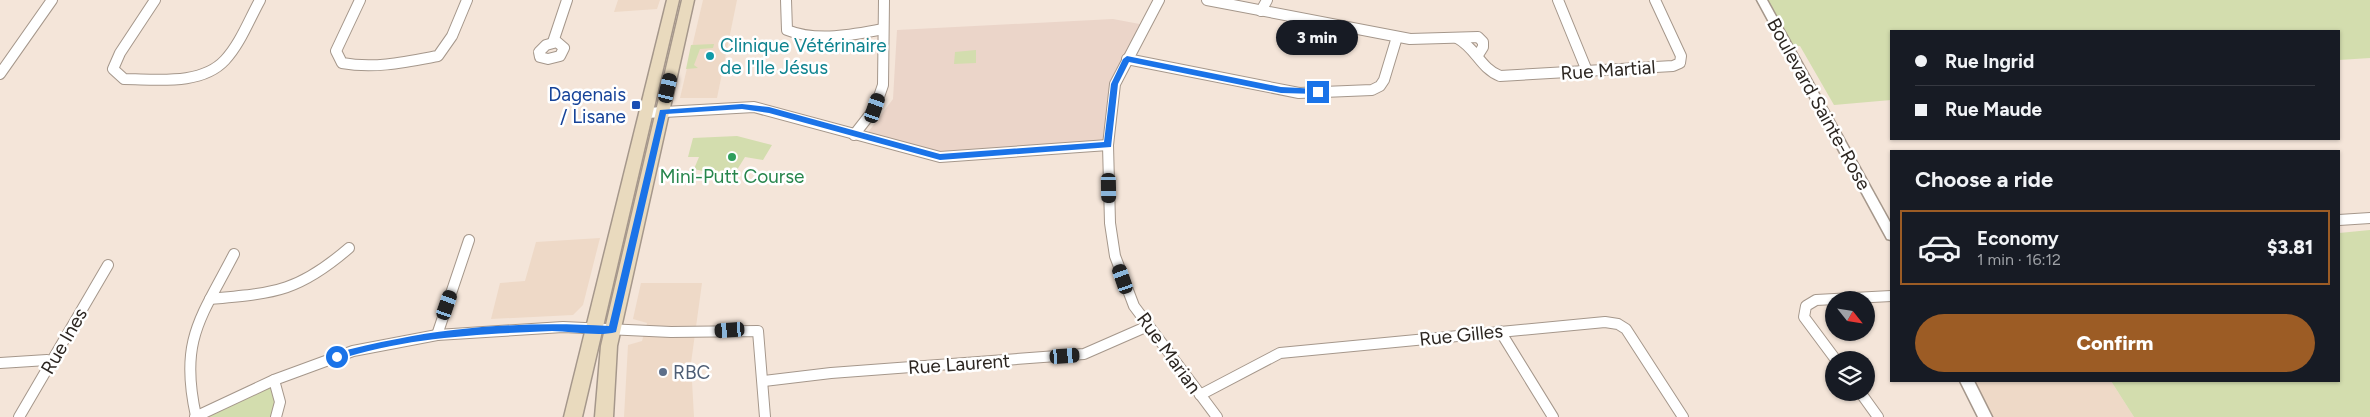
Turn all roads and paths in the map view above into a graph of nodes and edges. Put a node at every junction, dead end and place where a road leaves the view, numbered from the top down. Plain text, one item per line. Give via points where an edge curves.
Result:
1 (52, 0) edge
2 (155, 0) edge
3 (260, 0) edge
4 (360, 0) edge
5 (467, 0) edge
6 (567, 0) edge
7 (673, 0) edge
8 (688, 0) edge
9 (786, 0) edge
10 (884, 0) edge
11 (892, 0) edge
12 (1159, 0) edge
13 (1207, 0) edge
14 (1268, 0) edge
15 (1558, 0) edge
16 (1655, 0) edge
17 (1762, 0) edge
18 (1261, 11) junction
19 (883, 29) junction
20 (1397, 36) junction
21 (553, 42) dead end
22 (1127, 59) junction
23 (1587, 71) junction
24 (0, 74) edge
25 (663, 112) junction
26 (646, 113) junction
27 (854, 135) junction
28 (1108, 144) junction
29 (2370, 218) edge
30 (2340, 220) edge
31 (1890, 233) edge
32 (469, 240) dead end
33 (348, 248) dead end
34 (234, 254) dead end
35 (108, 265) dead end
36 (1890, 296) edge
37 (210, 299) junction
38 (1148, 326) junction
39 (594, 328) junction
40 (613, 330) junction
41 (1500, 331) junction
42 (437, 335) junction
43 (1829, 351) edge
44 (0, 363) edge
45 (50, 363) junction
46 (274, 380) junction
47 (764, 381) junction
48 (1968, 382) edge
49 (1200, 395) junction
50 (1866, 401) edge
51 (19, 417) edge
52 (196, 417) edge
53 (276, 417) edge
54 (573, 417) edge
55 (604, 417) edge
56 (765, 417) edge
57 (1216, 417) edge
58 (1553, 417) edge
59 (1683, 417) edge
60 (1878, 417) edge
61 (1986, 417) edge

1 - 24 street
2 - 3 street via 113,69 124,79 165,79 208,73 224,62
4 - 5 street via 336,51 342,63 352,66 403,63 438,56 452,36
6 - 21 street
7 - 26 main road
8 - 25 main road
9 - 19 street via 786,30 801,36
10 - 11 street
10 - 19 street
12 - 22 street, Rue Marian
13 - 18 street, Rue Martial
14 - 18 street
15 - 23 street
16 - 23 street, Rue Martial via 1682,56 1680,63
17 - 31 street, Boulevard Sainte-Rose
18 - 20 street, Rue Martial
19 - 27 street via 883,85 875,108
20 - 22 street via 1384,80 1372,90 1300,92
20 - 23 street, Rue Martial via 1410,39 1458,38 1471,45 1484,69 1500,76
22 - 28 street, Rue Marian via 1115,84
25 - 26 street
25 - 27 street via 754,107
25 - 40 main road
26 - 39 main road
27 - 28 street via 940,157
28 - 38 street, Rue Marian via 1110,222 1115,256 1134,306
29 - 30 street
32 - 42 street
33 - 37 street via 298,284 275,291
34 - 37 street
35 - 45 street, Rue Ines
36 - 43 street via 1807,303 1803,309 1804,317
37 - 52 street via 193,335 190,360
38 - 47 street, Rue Laurent via 1084,354
38 - 49 street, Rue Marian
39 - 40 street
39 - 42 street via 520,328
39 - 54 main road
40 - 47 street via 758,331
40 - 55 main road via 607,360
41 - 49 street, Rue Gilles via 1280,353
41 - 58 street
41 - 59 street, Rue Gilles via 1605,322 1618,324 1626,329
42 - 46 street via 353,351
44 - 45 street via 47,360
45 - 51 street, Rue Ines
46 - 52 street
46 - 53 street via 280,402
47 - 56 street
48 - 61 street
49 - 57 street, Rue Marian
50 - 60 street

